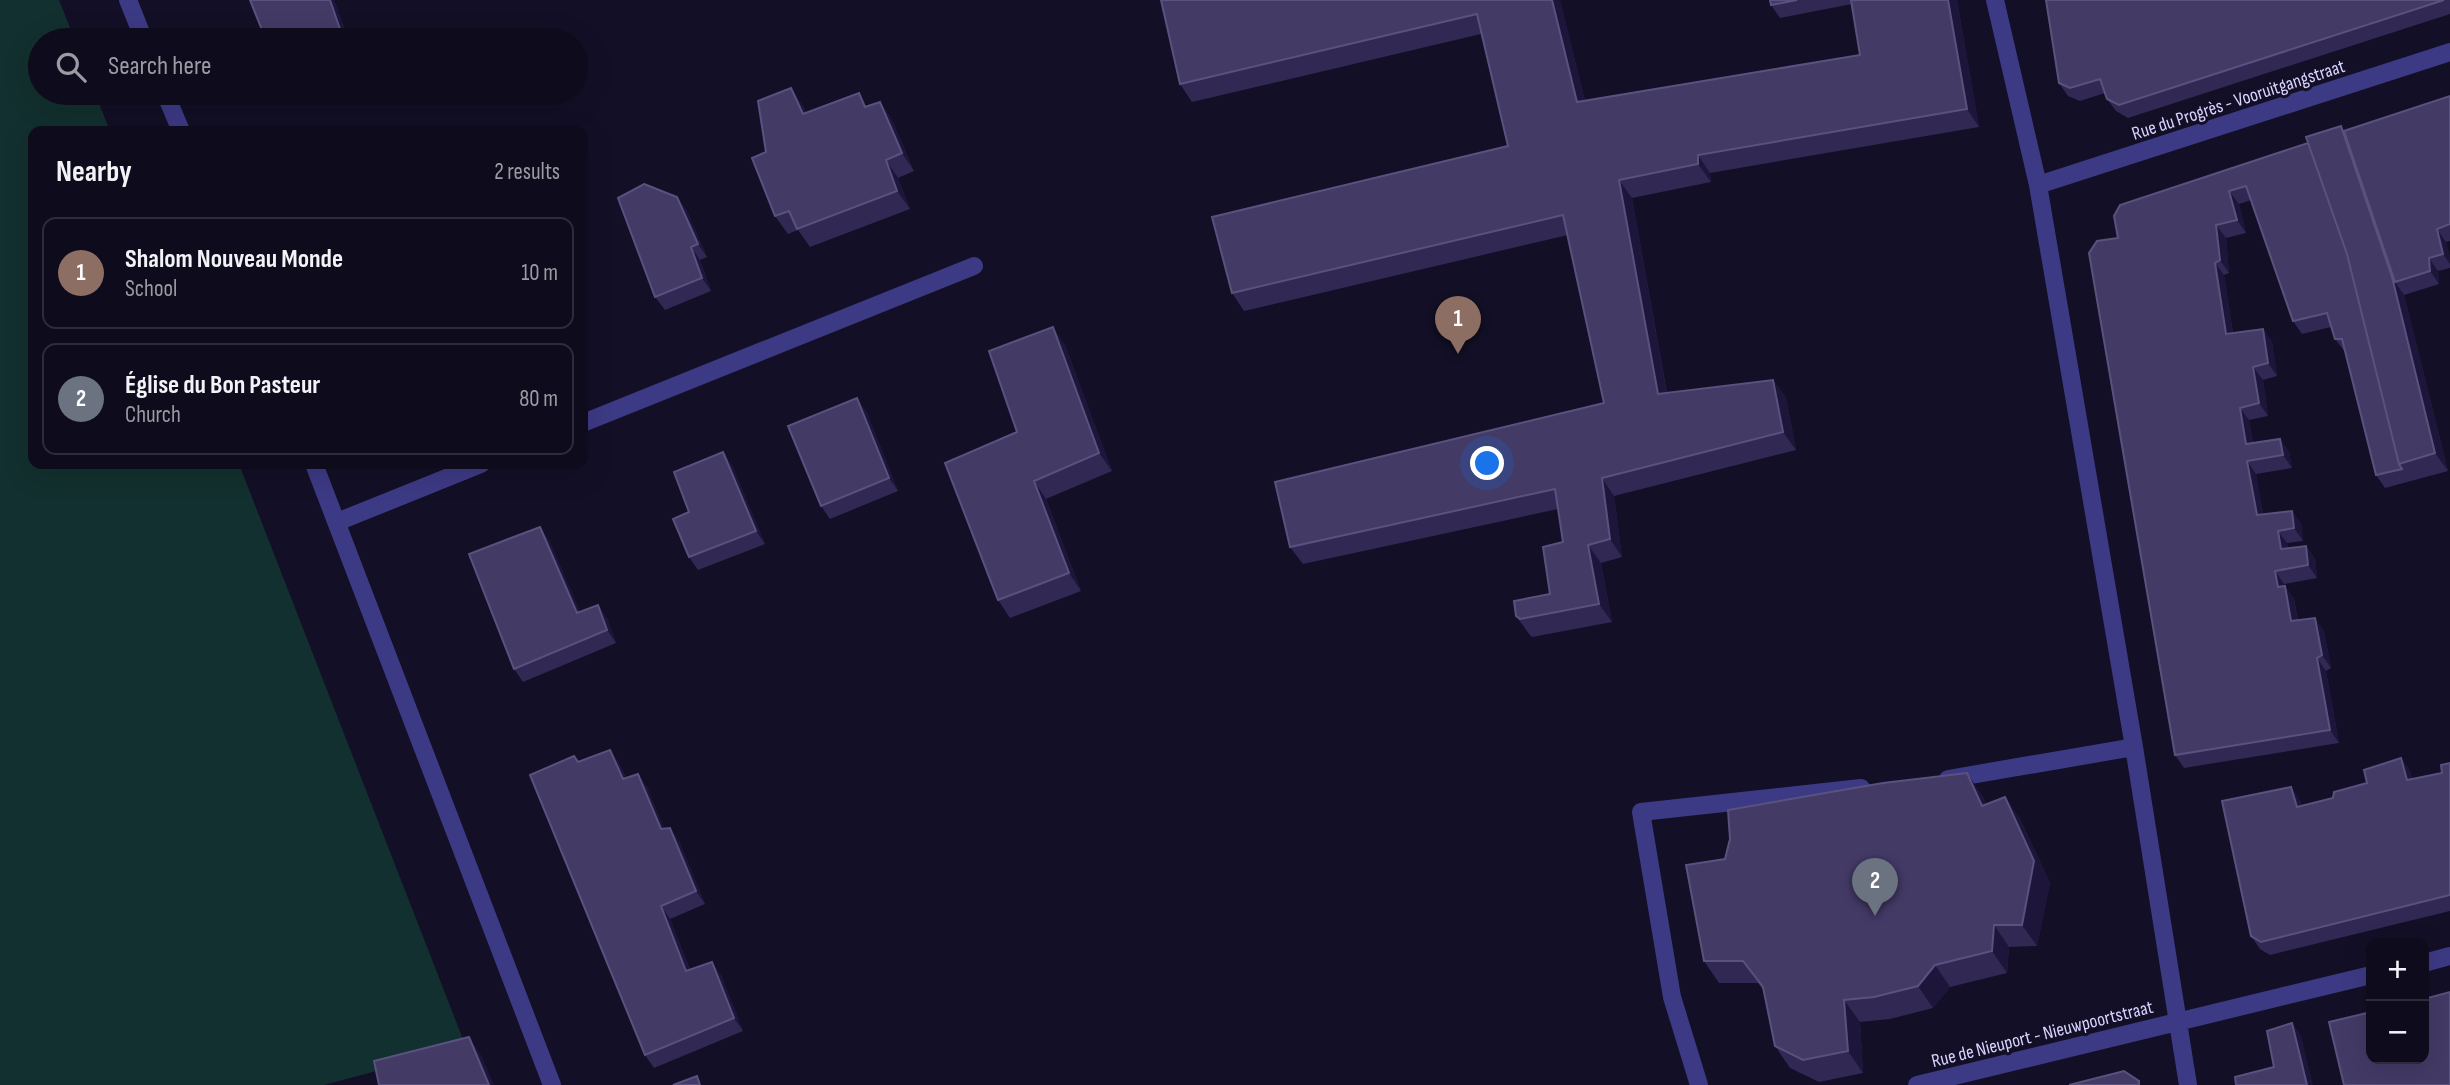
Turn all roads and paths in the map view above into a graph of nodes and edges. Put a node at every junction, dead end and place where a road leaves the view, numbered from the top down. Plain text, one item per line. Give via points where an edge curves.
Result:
1 (128, 0) edge
2 (1995, 0) edge
3 (139, 28) edge
4 (2450, 52) edge
5 (170, 105) edge
6 (179, 126) edge
7 (2038, 185) junction
8 (974, 266) dead end
9 (588, 421) edge
10 (316, 469) edge
11 (469, 469) edge
12 (337, 522) junction
13 (2134, 747) junction
14 (1929, 781) edge
15 (1874, 786) edge
16 (2450, 956) edge
17 (2429, 961) edge
18 (2366, 976) edge
19 (2177, 1021) junction
20 (552, 1085) edge
21 (1699, 1085) edge
22 (1917, 1085) edge
23 (2188, 1085) edge

1 - 3 street
2 - 7 street
4 - 7 street, Rue du Progrès - Vooruitgangstraat
5 - 6 street
7 - 13 street
8 - 9 street
10 - 12 street
11 - 12 street
12 - 20 street
13 - 14 street
13 - 19 street
15 - 21 street via 1641,811 1672,997
16 - 17 street
18 - 19 street, Rue de Nieuport - Nieuwpoortstraat
19 - 22 street, Rue de Nieuport - Nieuwpoortstraat
19 - 23 street

